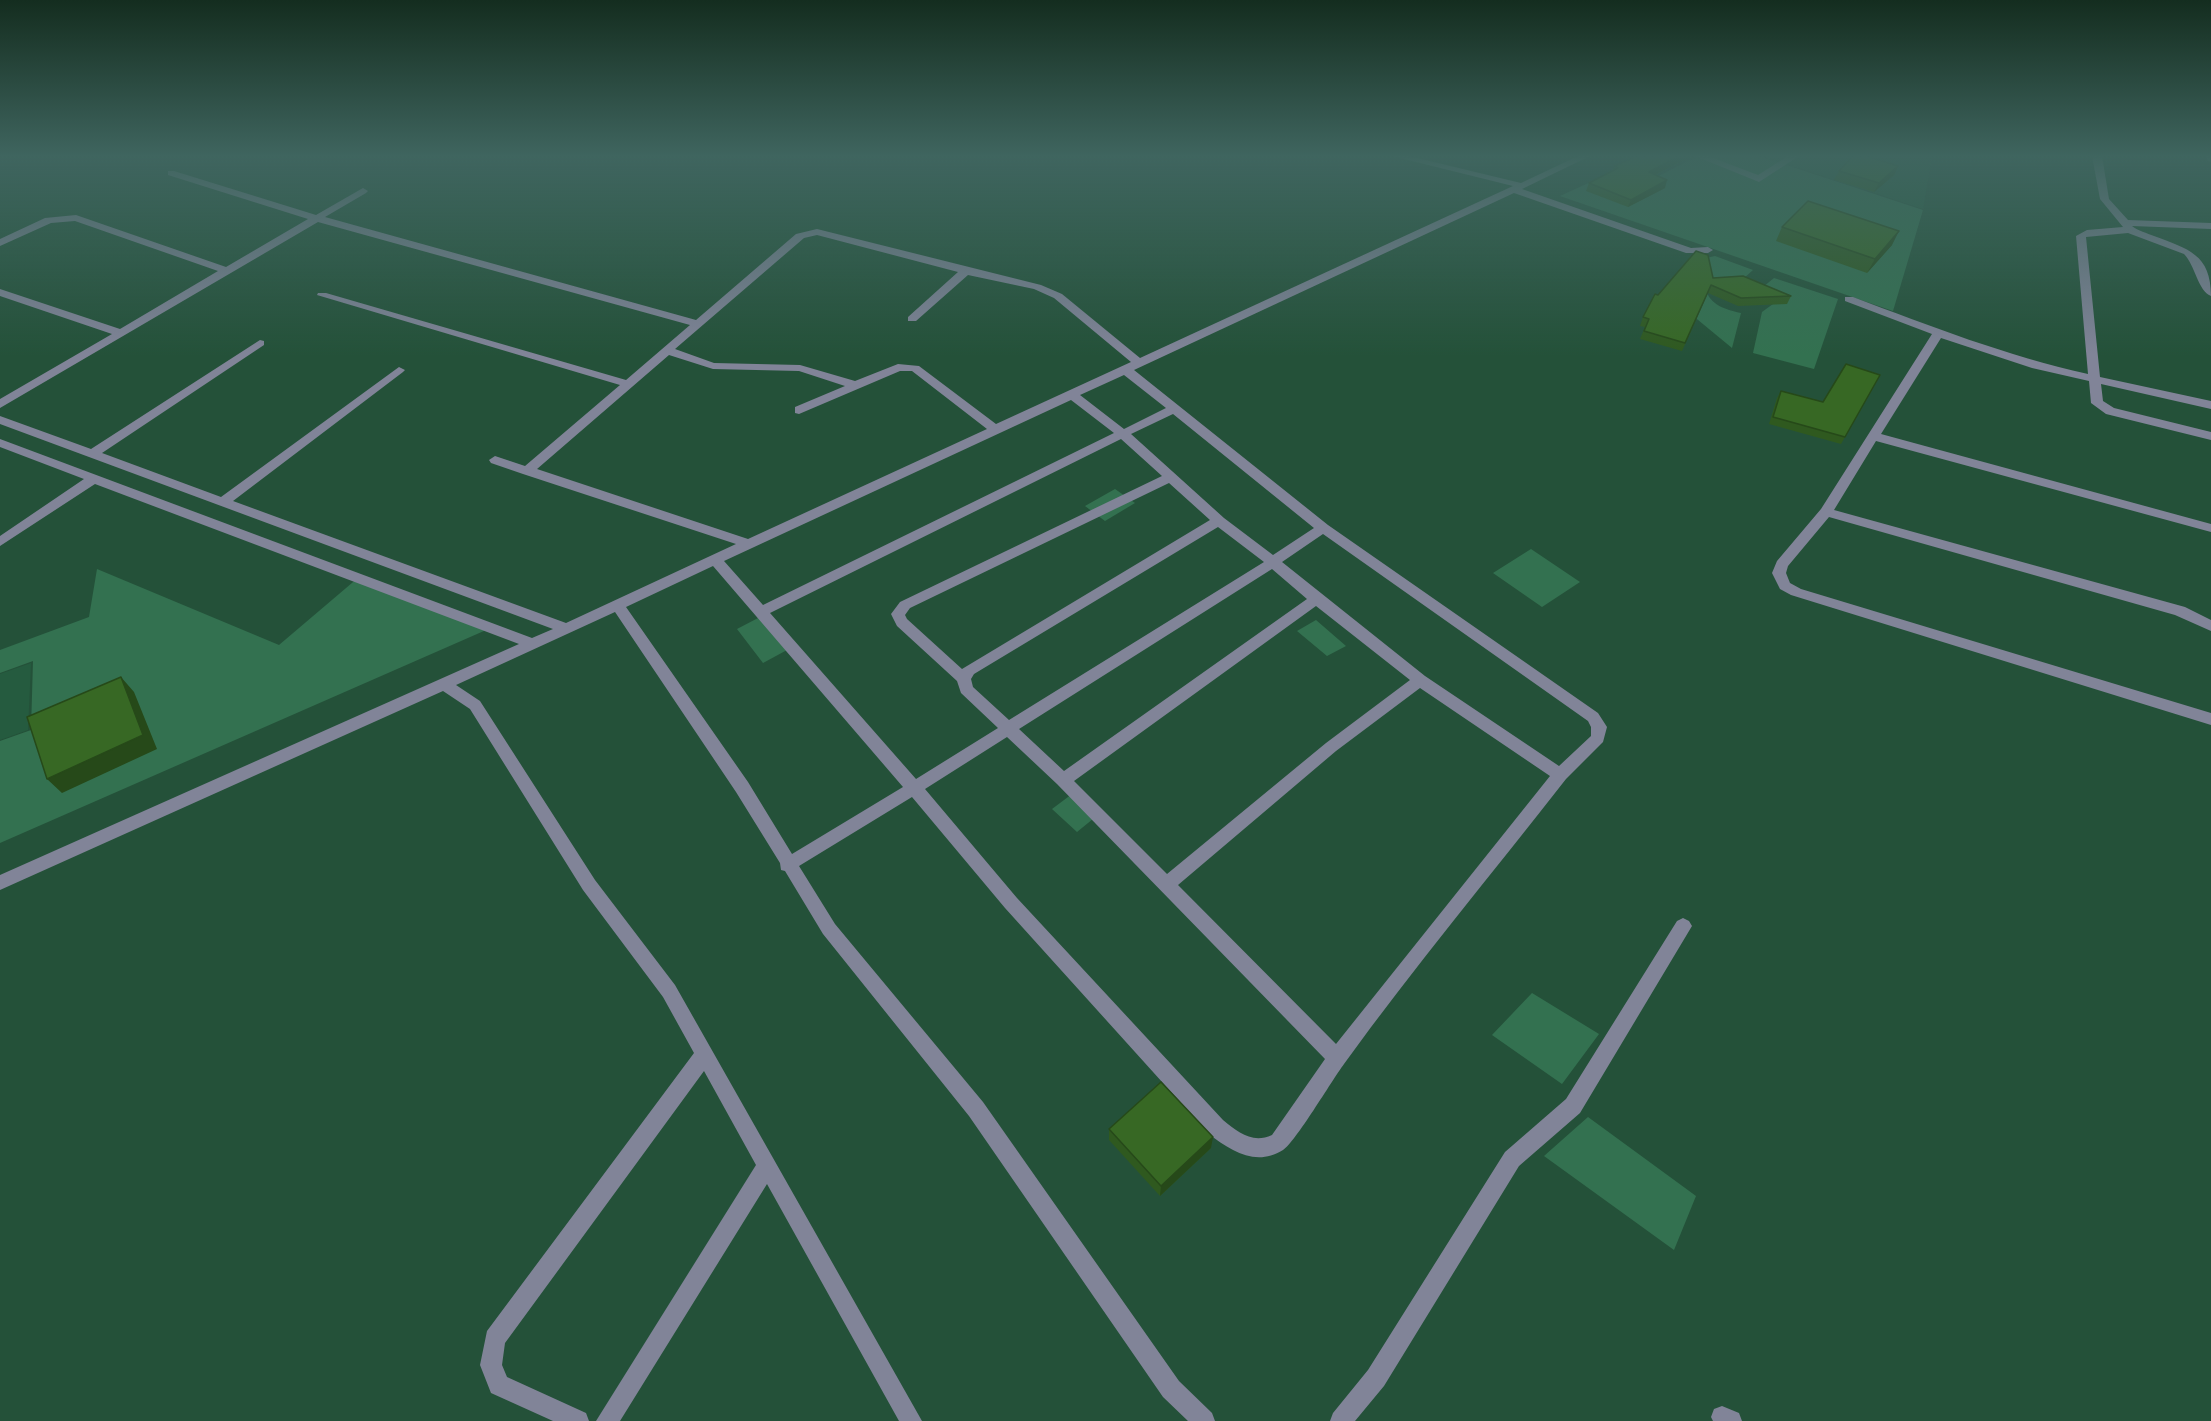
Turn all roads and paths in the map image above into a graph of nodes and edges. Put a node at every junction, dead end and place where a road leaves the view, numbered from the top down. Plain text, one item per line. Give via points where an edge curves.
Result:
1 (45, 222) edge
2 (87, 222) edge
3 (309, 222) edge
4 (332, 222) edge
5 (1445, 222) edge
6 (1612, 222) edge
7 (2124, 222) edge
8 (2128, 226) junction
9 (2211, 226) edge
10 (0, 243) edge
11 (1707, 250) dead end
12 (227, 271) junction
13 (966, 271) junction
14 (0, 292) edge
15 (2211, 293) edge
16 (322, 295) dead end
17 (1849, 299) dead end
18 (912, 319) dead end
19 (696, 323) junction
20 (120, 333) junction
21 (1938, 333) junction
22 (261, 343) dead end
23 (666, 350) junction
24 (1133, 367) junction
25 (399, 370) dead end
26 (2094, 381) junction
27 (628, 384) junction
28 (855, 385) junction
29 (1072, 395) junction
30 (0, 404) edge
31 (2211, 405) edge
32 (1175, 408) junction
33 (799, 410) dead end
34 (0, 420) edge
35 (996, 430) junction
36 (1122, 434) junction
37 (1872, 436) junction
38 (2211, 436) edge
39 (0, 443) edge
40 (92, 454) junction
41 (495, 460) dead end
42 (527, 471) junction
43 (1170, 477) junction
44 (95, 478) junction
45 (223, 502) junction
46 (1826, 512) junction
47 (1219, 521) junction
48 (1323, 528) junction
49 (2211, 528) edge
50 (0, 542) edge
51 (747, 543) junction
52 (715, 560) junction
53 (1273, 562) junction
54 (1316, 599) junction
55 (617, 604) junction
56 (762, 611) junction
57 (2211, 626) edge
58 (565, 628) junction
59 (533, 644) junction
60 (963, 679) junction
61 (1420, 680) junction
62 (443, 683) junction
63 (2211, 719) edge
64 (1008, 727) junction
65 (1560, 775) junction
66 (1063, 780) junction
67 (914, 788) junction
68 (788, 865) junction
69 (0, 883) edge
70 (1166, 885) junction
71 (1683, 926) dead end
72 (705, 1054) junction
73 (1337, 1058) junction
74 (767, 1166) junction
75 (578, 1421) edge
76 (607, 1421) edge
77 (911, 1421) edge
78 (1204, 1421) edge
79 (1341, 1421) edge

1 - 10 street
2 - 12 street
3 - 12 street
4 - 19 street
5 - 24 street
6 - 11 street via 1690,251
7 - 8 street
8 - 9 street
8 - 15 street via 2188,252
8 - 26 street via 2081,236
12 - 20 street
13 - 18 street
13 - 19 street via 808,232
13 - 24 street via 1037,287 1058,296
14 - 20 street
16 - 27 street
17 - 21 street
19 - 23 street
20 - 30 street
21 - 26 street
21 - 37 street
22 - 40 street
23 - 27 street
23 - 28 street via 713,366 800,368
24 - 29 street
24 - 32 street
25 - 45 street
26 - 31 street
26 - 38 street via 2101,407
27 - 42 street
28 - 33 street
28 - 35 street via 898,367 915,368
29 - 35 street
29 - 36 street
32 - 36 street
32 - 48 street
34 - 40 street
35 - 51 street
36 - 43 street
36 - 56 street
37 - 46 street
37 - 49 street
39 - 44 street
40 - 45 street
41 - 42 street
42 - 51 street
43 - 47 street
43 - 60 street via 905,605 898,614 902,622
44 - 50 street
44 - 59 street
45 - 58 street
46 - 57 street via 2180,611
46 - 63 street via 1782,564 1779,573 1785,585 1796,592
47 - 53 street
47 - 60 street via 969,670
48 - 53 street
48 - 65 street via 1593,717 1599,727 1598,738
51 - 52 street
52 - 55 street
52 - 56 street
53 - 54 street
53 - 64 street
54 - 61 street
54 - 66 street
55 - 58 street
55 - 68 street via 742,787
56 - 67 street
58 - 59 street
59 - 62 street
60 - 64 street via 966,688
61 - 65 street
61 - 70 street via 1331,747
62 - 69 street
62 - 72 street via 475,705 590,885 669,991
64 - 66 street
64 - 67 street
65 - 73 street
66 - 70 street
67 - 68 street
67 - 73 street via 1011,903 1216,1127 1236,1143 1259,1149 1279,1142
68 - 78 street via 829,929 976,1109 1171,1389
70 - 73 street
71 - 79 street via 1573,1106 1512,1159 1376,1378
72 - 74 street
72 - 75 street via 495,1339 491,1365 499,1385
74 - 76 street
74 - 77 street

